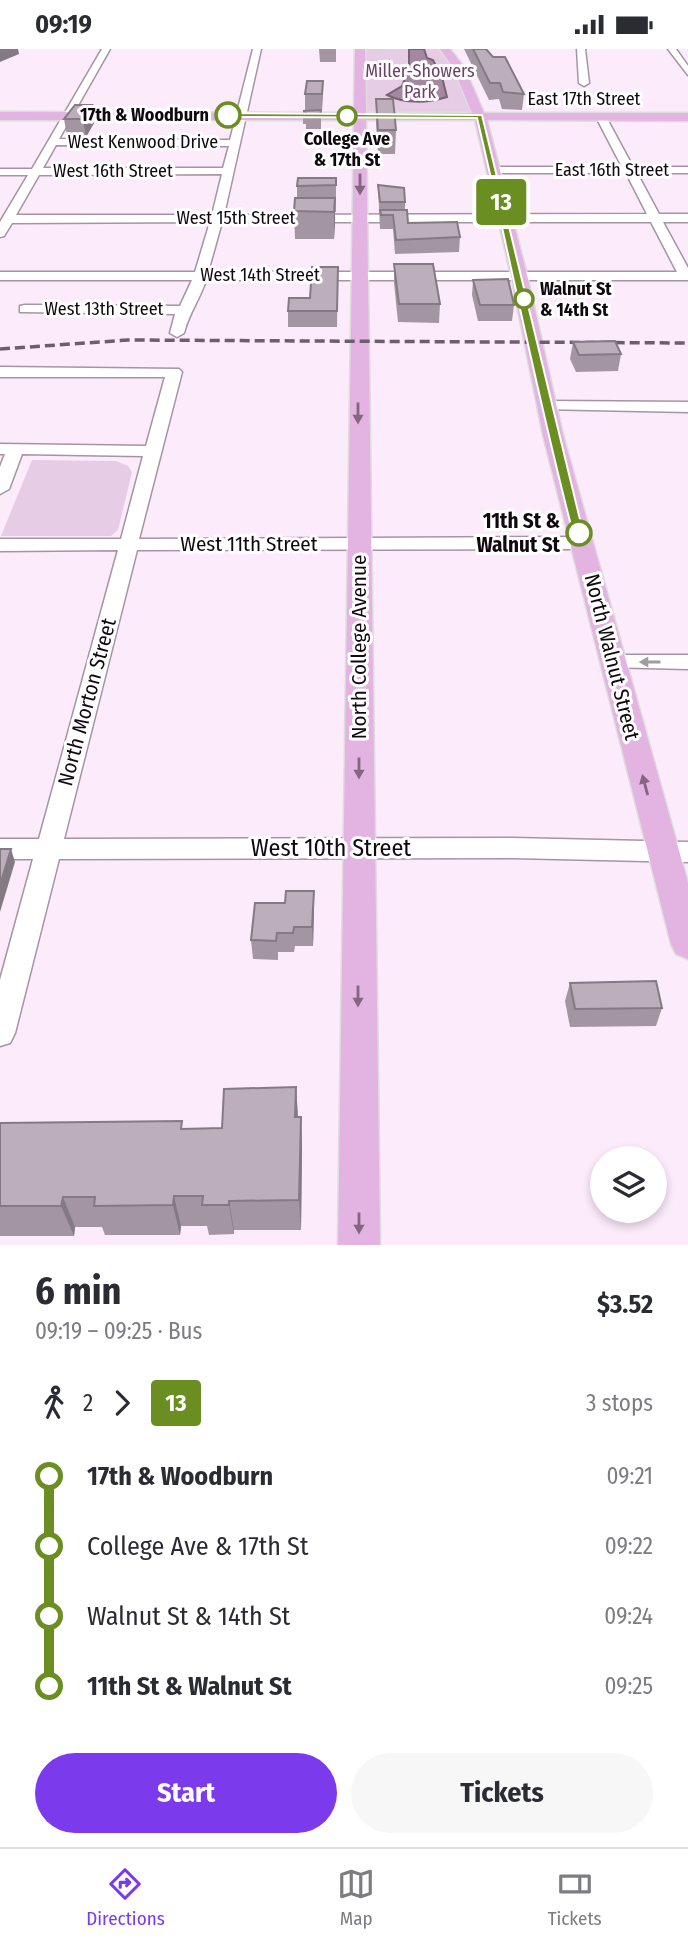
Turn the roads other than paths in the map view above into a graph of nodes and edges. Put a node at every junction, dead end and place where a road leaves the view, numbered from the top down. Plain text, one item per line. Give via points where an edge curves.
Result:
1 (106, 49) edge
2 (257, 49) edge
3 (360, 49) edge
4 (445, 49) edge
5 (582, 49) edge
6 (672, 49) edge
7 (687, 69) edge
8 (584, 83) dead end
9 (67, 115) junction
10 (240, 115) junction
11 (0, 116) edge
12 (359, 116) junction
13 (480, 117) junction
14 (601, 117) junction
15 (688, 117) edge
16 (51, 142) junction
17 (234, 143) junction
18 (493, 170) junction
19 (629, 170) junction
20 (688, 170) edge
21 (35, 171) junction
22 (227, 171) junction
23 (0, 172) edge
24 (216, 218) junction
25 (506, 218) junction
26 (654, 218) junction
27 (688, 218) edge
28 (8, 219) junction
29 (360, 219) junction
30 (0, 233) edge
31 (200, 275) junction
32 (361, 275) junction
33 (519, 275) junction
34 (0, 276) edge
35 (687, 276) edge
36 (25, 309) dead end
37 (184, 310) junction
38 (177, 333) dead end
39 (0, 372) edge
40 (547, 406) junction
41 (688, 407) edge
42 (8, 449) edge
43 (153, 451) junction
44 (0, 489) edge
45 (359, 543) junction
46 (582, 543) junction
47 (0, 545) edge
48 (128, 545) junction
49 (613, 662) junction
50 (688, 662) edge
51 (359, 848) junction
52 (0, 849) edge
53 (48, 849) junction
54 (675, 852) edge
55 (688, 944) edge
56 (0, 1033) edge
57 (359, 1245) edge

1 - 9 street
2 - 10 street
3 - 12 main road, North College Avenue
4 - 13 main road, North Walnut Street
5 - 8 street
6 - 7 street
9 - 10 main road, East 17th Street
9 - 11 main road, East 17th Street
9 - 16 street
10 - 12 main road, East 17th Street
10 - 17 street
12 - 13 main road, East 17th Street
12 -> 29 main road, North College Avenue
13 - 14 main road, East 17th Street
13 - 18 main road, North Walnut Street
14 - 15 main road, East 17th Street
14 - 19 street
16 - 17 street, West Kenwood Drive
16 - 21 street
17 - 22 street
18 - 19 street, East 16th Street
18 - 25 main road, North Walnut Street
19 - 20 street, East 16th Street
19 - 26 street
21 - 22 street, West 16th Street
21 - 23 street, West 16th Street
21 - 28 street
22 - 24 street
24 - 28 street, West 15th Street
24 - 29 street, West 15th Street
24 - 31 street
25 - 26 street, West 15th Street
25 - 29 street, West 15th Street
25 - 33 main road, North Walnut Street
26 - 27 street, West 15th Street
26 - 35 street
28 - 30 street
29 - 32 main road, North College Avenue
31 - 32 street, West 14th Street
31 - 34 street, West 14th Street
31 - 37 street
32 - 33 street, West 14th Street
32 -> 45 main road, North College Avenue
33 - 35 street, West 14th Street
33 - 40 main road, North Walnut Street
36 - 37 street, West 13th Street
37 - 38 street
39 - 43 street, North Morton Street via 174,372
40 - 41 street
40 - 46 main road, North Walnut Street
42 - 43 street
42 - 44 street
43 - 48 street, North Morton Street
45 - 46 street, West 11th Street
45 - 48 street, West 11th Street
45 -> 51 main road, North College Avenue
46 - 49 main road, North Walnut Street
47 - 48 street, West 11th Street
48 - 53 street, North Morton Street
50 -> 49 street
54 -> 49 main road, North Walnut Street
51 - 53 street, West 10th Street
51 - 54 street, West 10th Street
51 -> 57 main road, North College Avenue
52 - 53 street, West 10th Street
53 - 56 street, North Morton Street
54 - 55 main road, North Walnut Street

